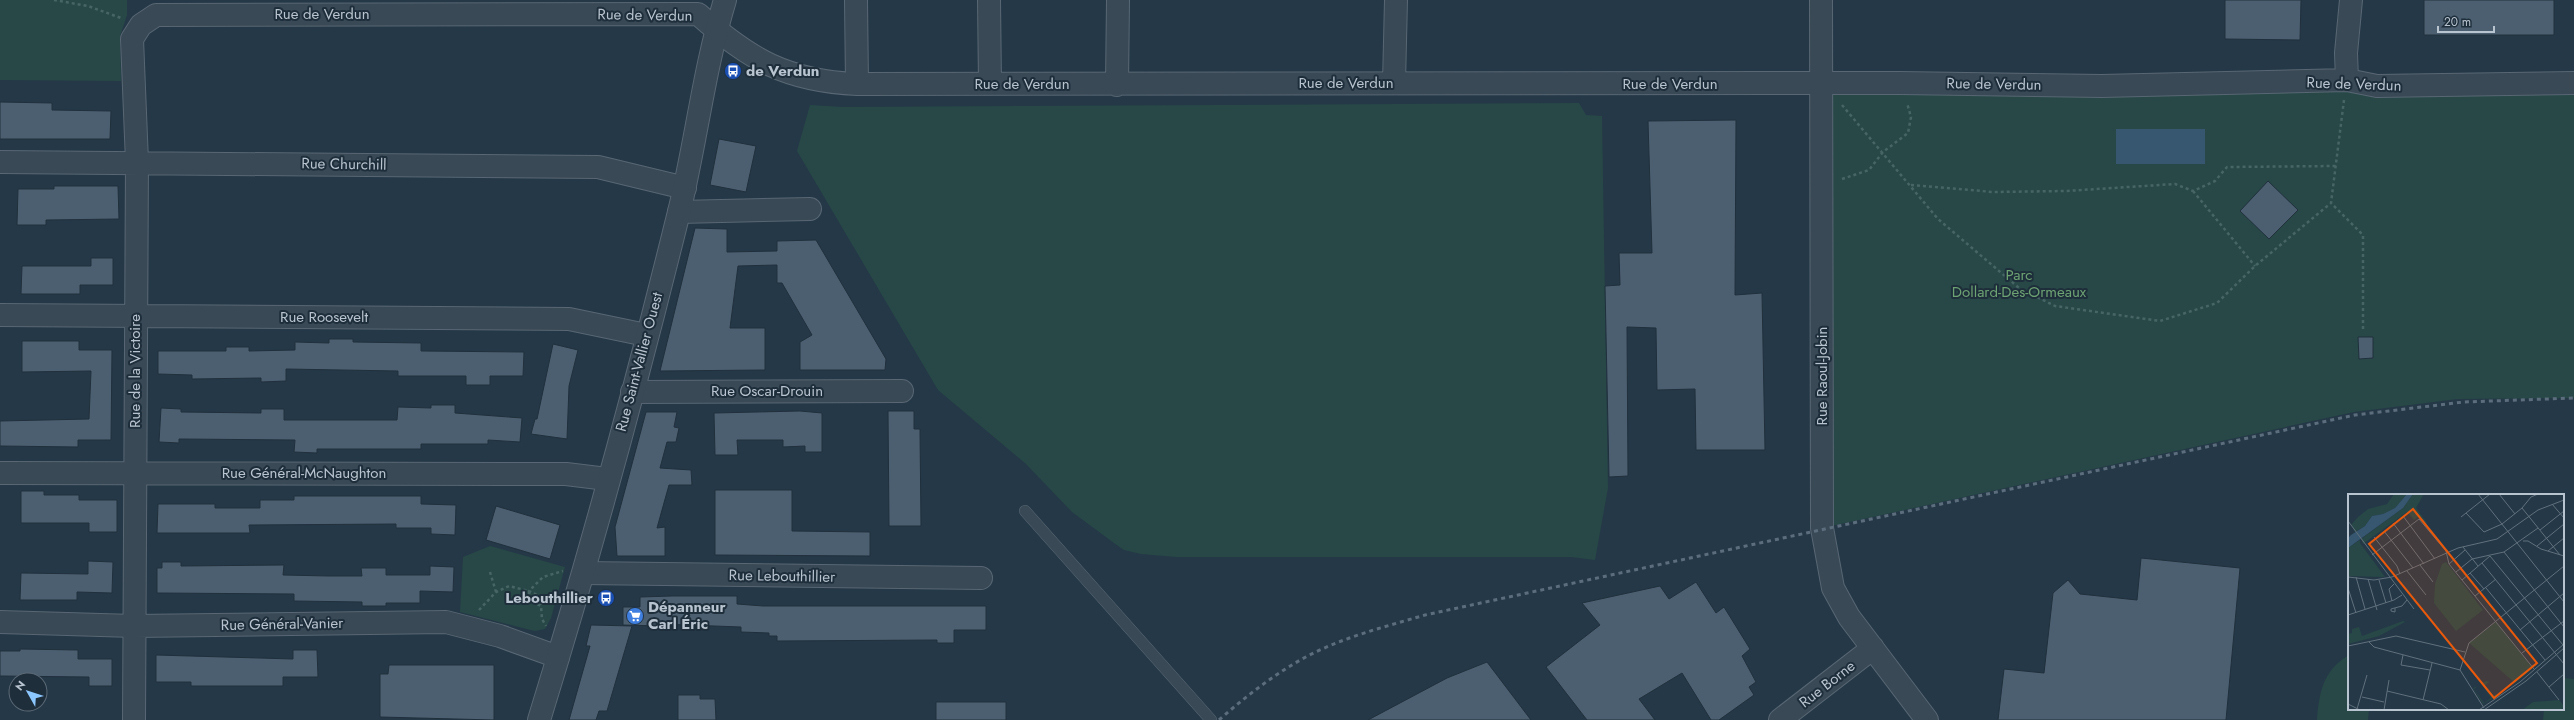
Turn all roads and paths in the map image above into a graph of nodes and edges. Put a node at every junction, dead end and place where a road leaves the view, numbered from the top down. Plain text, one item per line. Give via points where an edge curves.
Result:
1 (54, 0) edge
2 (725, 0) edge
3 (856, 0) edge
4 (989, 0) edge
5 (1118, 0) edge
6 (1396, 0) edge
7 (1821, 0) edge
8 (2351, 0) edge
9 (140, 25) junction
10 (716, 30) junction
11 (2347, 80) junction
12 (1394, 83) junction
13 (1900, 83) junction
14 (2574, 83) edge
15 (857, 84) junction
16 (990, 84) junction
17 (1117, 84) junction
18 (1820, 84) junction
19 (1882, 152) junction
20 (0, 162) edge
21 (137, 162) junction
22 (2336, 166) junction
23 (1821, 179) junction
24 (1910, 185) junction
25 (684, 188) junction
26 (2193, 191) junction
27 (2331, 203) junction
28 (810, 209) dead end
29 (679, 212) junction
30 (2255, 266) junction
31 (0, 315) edge
32 (136, 316) junction
33 (2363, 329) dead end
34 (646, 335) junction
35 (902, 391) dead end
36 (632, 392) junction
37 (135, 472) junction
38 (0, 473) edge
39 (607, 479) junction
40 (1025, 511) dead end
41 (490, 572) dead end
42 (584, 573) junction
43 (981, 578) dead end
44 (529, 591) junction
45 (496, 592) junction
46 (541, 606) junction
47 (0, 622) edge
48 (134, 626) junction
49 (471, 628) junction
50 (1873, 648) junction
51 (558, 657) junction
52 (134, 720) edge
53 (539, 720) edge
54 (1211, 720) edge
55 (1780, 720) edge
56 (1927, 720) edge

1 - 9 path via 88,6
2 - 10 street, Rue Saint-Vallier Ouest
3 - 15 street
4 - 16 street
5 - 17 street
6 - 12 street
7 - 18 street, Rue Raoul-Jobin
8 - 11 street via 2346,53
9 - 10 street, Rue de Verdun via 156,14 698,14
9 - 21 street, Rue de la Victoire via 132,40
10 - 15 street, Rue de Verdun via 750,54 783,72 825,82
10 - 25 street, Rue Saint-Vallier Ouest
11 - 13 street, Rue de Verdun via 2102,86
11 - 14 street, Rue de Verdun via 2377,86
11 - 22 path
12 - 17 street, Rue de Verdun
12 - 18 street, Rue de Verdun
13 - 18 street, Rue de Verdun
13 - 19 path via 1911,117 1908,133
15 - 16 street, Rue de Verdun
16 - 17 street, Rue de Verdun
18 - 19 path via 1845,108
18 - 23 street, Rue Raoul-Jobin
19 - 23 path via 1869,170 1841,179
19 - 24 path
20 - 21 street, Rue Churchill
21 - 25 street, Rue Churchill via 598,167
21 - 32 street, Rue de la Victoire
22 - 26 path via 2227,167 2215,181
22 - 27 path
23 - 50 street, Rue Raoul-Jobin via 1822,528 1833,588
24 - 26 path via 1993,192 2066,191 2175,184
24 - 30 path via 1938,219 1977,255 2019,288 2055,306 2160,321 2217,304
25 - 29 street, Rue Saint-Vallier Ouest
26 - 30 path
27 - 30 path
27 - 33 path via 2363,235
28 - 29 street
29 - 34 street, Rue Saint-Vallier Ouest
31 - 32 street, Rue Roosevelt
32 - 34 street, Rue Roosevelt via 569,319
32 - 37 street, Rue de la Victoire
34 - 36 street, Rue Saint-Vallier Ouest
35 - 36 street, Rue Oscar-Drouin
36 - 39 street, Rue Saint-Vallier Ouest
37 - 38 street, Rue Général-McNaughton
37 - 39 street, Rue Général-McNaughton via 566,474
37 - 48 street, Rue de la Victoire
39 - 42 street, Rue Saint-Vallier Ouest
40 - 54 lane
41 - 45 path
42 - 43 street, Rue Lebouthillier
42 - 44 path via 562,571 543,578
42 - 51 street, Rue Saint-Vallier Ouest
44 - 45 path via 509,586
44 - 46 path via 539,596
44 - 46 path via 530,601
45 - 49 path via 476,613
46 - 51 path via 542,619
47 - 48 street, Rue Général-Vanier
48 - 49 street, Rue Général-Vanier via 446,622
48 - 52 street, Rue de la Victoire
49 - 51 street, Rue Général-Vanier
50 - 55 street, Rue Borne
50 - 56 street, Rue Raoul-Jobin
51 - 53 street, Rue Saint-Vallier Ouest

